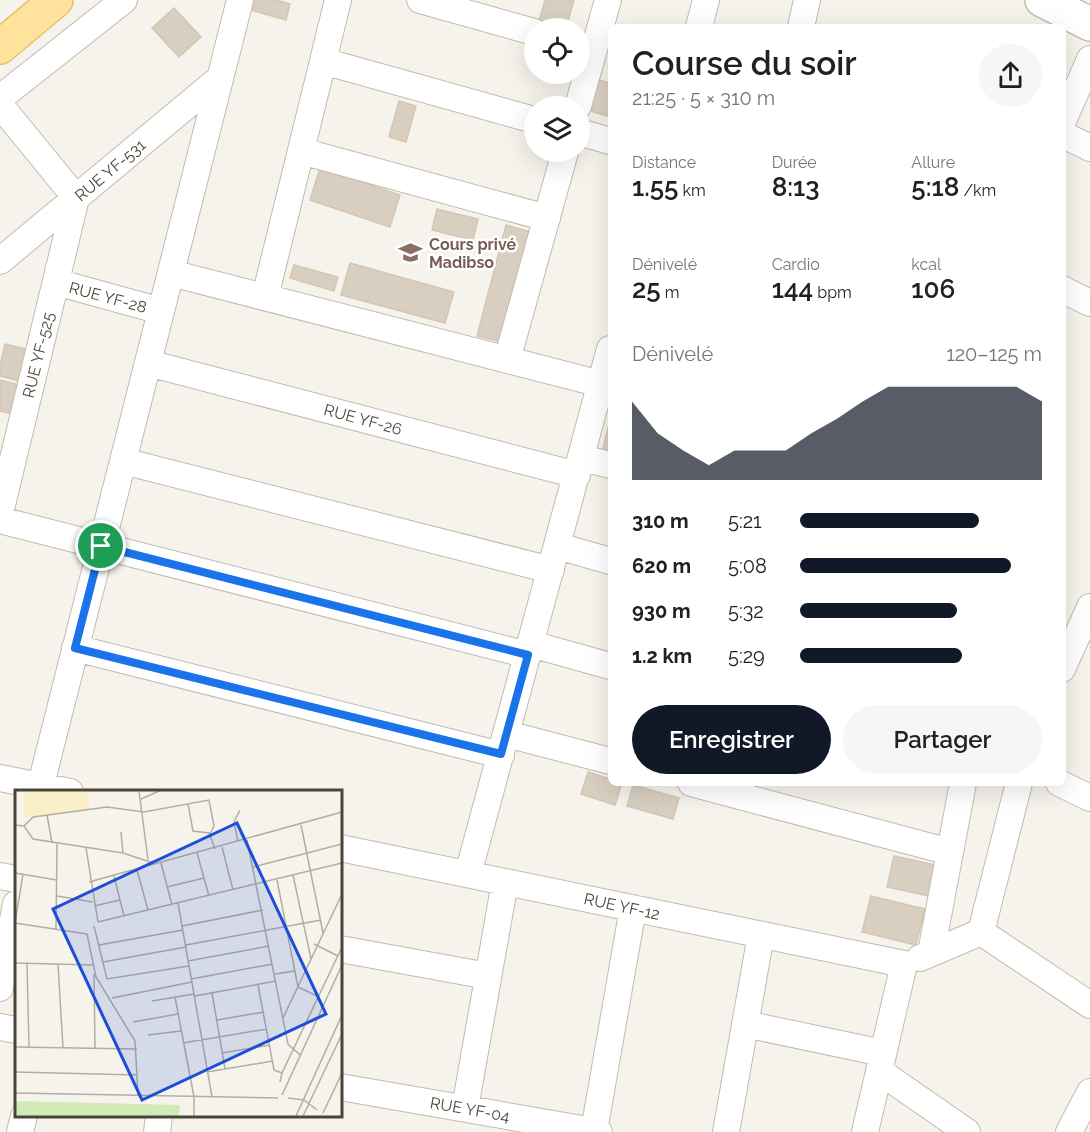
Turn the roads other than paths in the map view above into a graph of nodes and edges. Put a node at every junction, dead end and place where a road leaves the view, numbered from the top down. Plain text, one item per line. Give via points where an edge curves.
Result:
1 (56, 0) edge
2 (124, 0) edge
3 (240, 0) edge
4 (338, 0) edge
5 (420, 0) edge
6 (608, 0) edge
7 (706, 0) edge
8 (807, 0) edge
9 (1042, 0) edge
10 (700, 24) edge
11 (802, 24) edge
12 (1090, 24) edge
13 (524, 29) edge
14 (590, 38) edge
15 (0, 47) edge
16 (1090, 59) edge
17 (323, 61) junction
18 (220, 78) junction
19 (0, 98) edge
20 (0, 105) edge
21 (1066, 114) edge
22 (524, 117) edge
23 (590, 135) edge
24 (1066, 136) edge
25 (608, 140) edge
26 (1090, 148) edge
27 (301, 151) junction
28 (562, 162) edge
29 (76, 198) junction
30 (547, 218) junction
31 (0, 261) edge
32 (171, 273) junction
33 (56, 282) junction
34 (1066, 292) edge
35 (265, 297) junction
36 (1090, 303) edge
37 (161, 311) junction
38 (507, 360) junction
39 (608, 362) edge
40 (148, 363) junction
41 (603, 394) edge
42 (123, 461) junction
43 (608, 465) edge
44 (580, 466) junction
45 (0, 513) edge
46 (0, 520) edge
47 (101, 546) junction
48 (554, 558) junction
49 (608, 561) edge
50 (1090, 607) edge
51 (75, 648) junction
52 (530, 650) junction
53 (1066, 660) edge
54 (608, 666) edge
55 (504, 744) junction
56 (608, 761) edge
57 (0, 778) edge
58 (702, 786) edge
59 (962, 786) edge
60 (1018, 786) edge
61 (1065, 786) edge
62 (39, 788) edge
63 (54, 790) edge
64 (1090, 798) edge
65 (342, 848) edge
66 (950, 852) junction
67 (468, 874) junction
68 (0, 876) edge
69 (15, 879) edge
70 (505, 882) junction
71 (633, 908) junction
72 (15, 909) edge
73 (981, 932) junction
74 (761, 935) junction
75 (342, 949) edge
76 (931, 953) junction
77 (904, 964) junction
78 (488, 976) junction
79 (0, 988) edge
80 (1090, 1005) edge
81 (745, 1024) junction
82 (0, 1028) edge
83 (15, 1030) edge
84 (881, 1062) junction
85 (342, 1087) edge
86 (1090, 1092) edge
87 (24, 1117) edge
88 (159, 1117) edge
89 (485, 1118) edge
90 (20, 1132) edge
91 (157, 1132) edge
92 (596, 1132) edge
93 (726, 1132) edge
94 (865, 1132) edge
95 (967, 1132) edge
96 (1069, 1132) edge

1 - 15 main road
2 - 19 street
3 - 18 street
4 - 17 street
5 - 13 street
6 - 14 street
7 - 10 street
8 - 11 street
9 - 12 street
16 - 21 street
17 - 22 street
17 - 27 street
18 - 29 street, RUE YF-531
18 - 32 street
20 - 29 street
23 - 25 street
24 - 26 street
27 - 30 street
27 - 35 street
28 - 30 street
29 - 31 street, RUE YF-531
29 - 33 street, RUE YF-525
30 - 38 street
32 - 35 street
32 - 37 street
33 - 37 street, RUE YF-28
33 - 45 street, RUE YF-525
34 - 36 street
35 - 38 street
37 - 40 street
38 - 41 street
39 - 41 street
40 - 42 street
40 - 44 street, RUE YF-26
41 - 44 street
42 - 47 street
42 - 48 street
43 - 44 street, RUE YF-26
44 - 48 street
46 - 47 street
47 - 51 street
47 - 52 street
48 - 49 street
48 - 52 street
50 - 53 street
51 - 55 street
51 - 62 street
52 - 54 street
52 - 55 street
55 - 56 street
55 - 67 street
57 - 62 street
58 - 66 street
59 - 66 street
60 - 73 street
61 - 64 street
62 - 63 street
65 - 67 street, RUE YF-12
66 - 76 street
67 - 70 street, RUE YF-12
68 - 69 street
70 - 71 street, RUE YF-12
70 - 78 street
71 - 74 street, RUE YF-12
71 - 92 street
72 - 79 street
73 - 76 street
73 - 80 street
74 - 77 street, RUE YF-12
74 - 81 street
75 - 78 street
76 - 77 street
77 - 84 street
78 - 89 street
81 - 84 street
81 - 93 street
82 - 83 street
84 - 94 street
84 - 95 street
85 - 89 street, RUE YF-04
86 - 96 street
87 - 90 street
88 - 91 street
89 - 92 street, RUE YF-04

